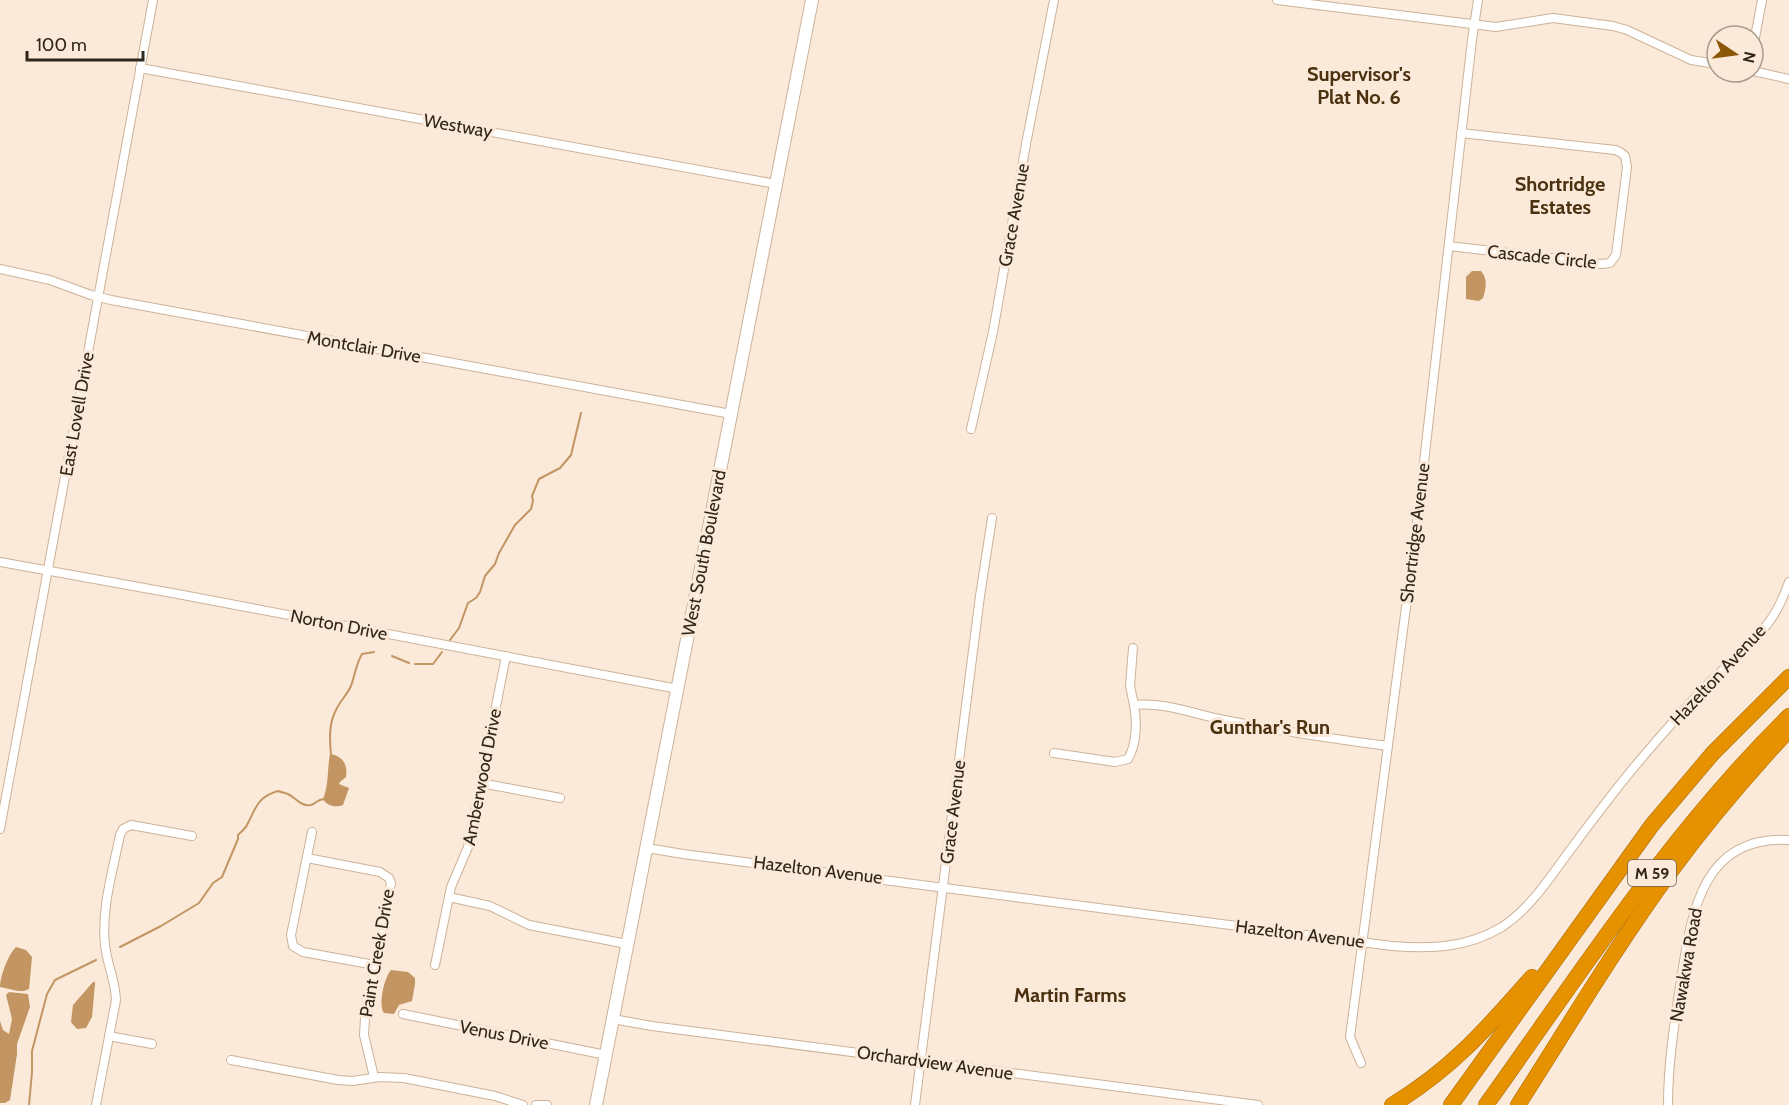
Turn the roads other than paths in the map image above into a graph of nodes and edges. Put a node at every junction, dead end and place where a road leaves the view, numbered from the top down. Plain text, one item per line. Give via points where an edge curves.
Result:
1 (153, 0) edge
2 (812, 0) edge
3 (1054, 0) edge
4 (1277, 0) edge
5 (1478, 0) edge
6 (1762, 0) edge
7 (1758, 24) edge
8 (1473, 26) junction
9 (1705, 62) edge
10 (140, 68) junction
11 (1765, 73) edge
12 (1789, 78) edge
13 (1461, 133) junction
14 (776, 184) junction
15 (1449, 246) junction
16 (0, 269) edge
17 (97, 297) junction
18 (731, 414) junction
19 (971, 429) dead end
20 (992, 518) dead end
21 (0, 562) edge
22 (48, 572) junction
23 (1789, 582) edge
24 (1133, 648) dead end
25 (506, 656) junction
26 (1789, 677) edge
27 (678, 689) junction
28 (1134, 705) junction
29 (1789, 716) edge
30 (1789, 730) edge
31 (1388, 746) junction
32 (1054, 753) dead end
33 (481, 783) junction
34 (560, 798) dead end
35 (0, 829) edge
36 (312, 832) dead end
37 (192, 836) dead end
38 (1789, 840) edge
39 (647, 848) junction
40 (307, 858) junction
41 (943, 887) junction
42 (449, 897) junction
43 (1587, 914) junction
44 (1363, 942) junction
45 (627, 944) junction
46 (435, 965) dead end
47 (375, 966) junction
48 (403, 1014) dead end
49 (613, 1019) junction
50 (109, 1036) junction
51 (152, 1044) dead end
52 (606, 1055) junction
53 (231, 1060) dead end
54 (921, 1060) junction
55 (1361, 1063) dead end
56 (374, 1077) junction
57 (96, 1105) edge
58 (523, 1105) edge
59 (537, 1105) edge
60 (547, 1105) edge
61 (596, 1105) edge
62 (915, 1105) edge
63 (1258, 1105) edge
64 (1392, 1105) edge
65 (1451, 1105) edge
66 (1486, 1105) edge
67 (1518, 1105) edge
68 (1668, 1105) edge

1 - 10 street, East Lovell Drive
2 - 14 street, West South Boulevard
3 - 19 street, Grace Avenue via 993,332
4 - 8 street
5 - 8 street, Shortridge Avenue
6 - 7 street
8 - 9 street via 1510,26 1553,18 1613,26 1691,60
8 - 13 street, Shortridge Avenue
10 - 14 street, Westway
10 - 17 street, East Lovell Drive
11 - 12 street
13 - 15 street, Shortridge Avenue
13 - 15 street, Cascade Circle via 1615,150 1625,156 1627,167 1616,255 1610,263
14 - 18 street, West South Boulevard
15 - 31 street, Shortridge Avenue
16 - 17 street, Montclair Drive via 50,280
17 - 18 street, Montclair Drive
17 - 22 street, East Lovell Drive
18 - 27 street, West South Boulevard
20 - 41 street, Grace Avenue
21 - 22 street, Norton Drive
22 - 25 street, Norton Drive
22 - 35 street, East Lovell Drive
23 - 44 street, Hazelton Avenue via 1763,629 1633,768 1544,888 1516,917 1481,938 1456,945 1420,948
24 - 28 street via 1130,686
25 - 27 street, Norton Drive
25 - 33 street, Amberwood Drive
26 - 43 highway, M 59 via 1682,789
27 - 39 street, West South Boulevard
28 - 31 street via 1163,705 1283,732
28 - 32 street via 1133,747 1128,759 1115,762
29 - 66 highway, M 59 via 1732,775 1671,848
30 - 67 highway via 1672,869
31 - 44 street, Shortridge Avenue
33 - 34 street
33 - 42 street, Amberwood Drive via 468,847
36 - 40 street
37 - 50 street via 134,825 122,832 105,913 105,946 115,991
38 - 68 street, Nawakwa Road via 1772,839 1732,853 1715,868 1702,889 1694,910 1676,1016
39 - 41 street, Hazelton Avenue
39 - 45 street, West South Boulevard
40 - 47 street, Paint Creek Drive via 380,872 389,878
40 - 47 street via 291,935 293,946 303,952
41 - 44 street, Hazelton Avenue
41 - 54 street, Grace Avenue
42 - 45 street via 490,906 529,925
42 - 46 street, Amberwood Drive
43 - 64 highway via 1464,1051 1439,1074
43 - 65 highway, M 59
44 - 55 street, Shortridge Avenue via 1350,1036
45 - 49 street, West South Boulevard
47 - 56 street, Paint Creek Drive via 364,1028
48 - 52 street, Venus Drive
49 - 52 street, West South Boulevard
49 - 54 street, Orchardview Avenue
50 - 51 street
50 - 57 street
52 - 61 street, West South Boulevard
53 - 56 street via 338,1080
54 - 62 street, Grace Avenue
54 - 63 street, Orchardview Avenue
56 - 58 street via 404,1078
59 - 60 street

